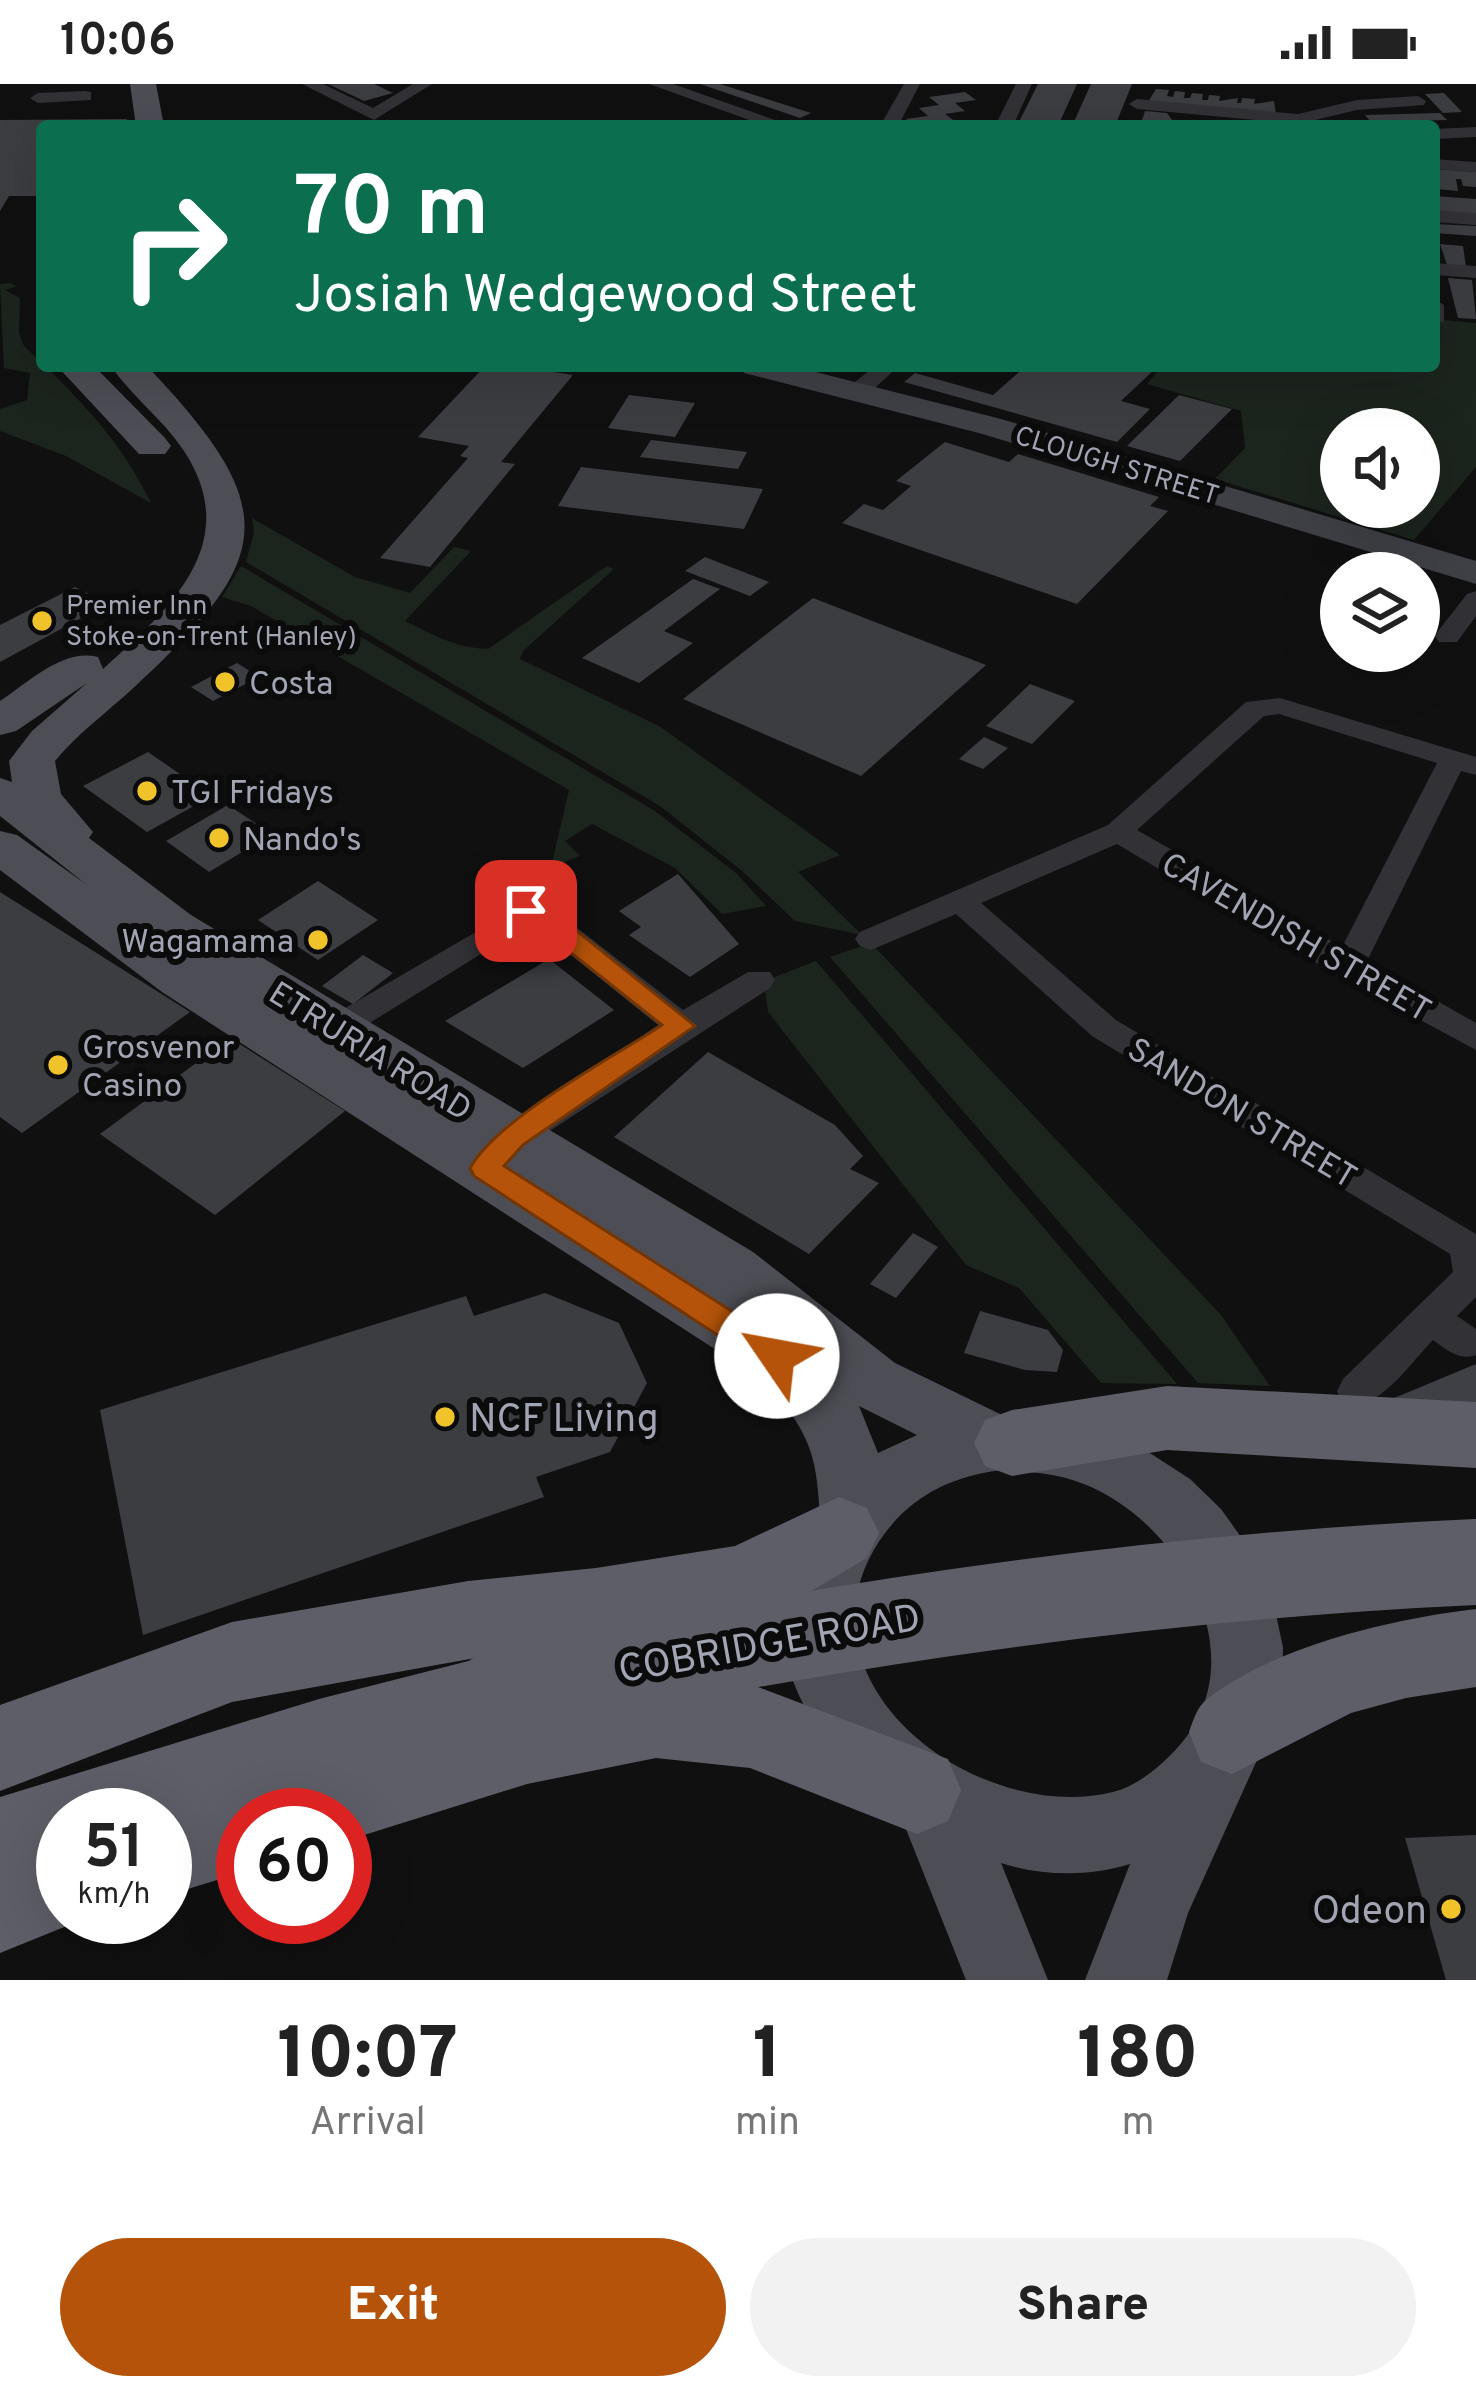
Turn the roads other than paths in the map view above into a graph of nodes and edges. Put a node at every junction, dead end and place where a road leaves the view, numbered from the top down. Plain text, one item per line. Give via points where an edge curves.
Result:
1 (143, 84) edge
2 (310, 84) edge
3 (424, 84) edge
4 (662, 84) edge
5 (912, 84) edge
6 (1024, 84) edge
7 (1144, 84) edge
8 (42, 91) edge
9 (86, 97) dead end
10 (1418, 101) dead end
11 (1137, 104) junction
12 (27, 116) dead end
13 (150, 120) edge
14 (766, 120) edge
15 (892, 120) edge
16 (1007, 120) edge
17 (1132, 120) edge
18 (1248, 120) edge
19 (1276, 120) edge
20 (1476, 132) edge
21 (1440, 134) edge
22 (1440, 164) edge
23 (1476, 167) edge
24 (1440, 216) edge
25 (1476, 219) edge
26 (1440, 269) edge
27 (1476, 272) edge
28 (80, 372) edge
29 (102, 372) edge
30 (133, 372) edge
31 (780, 372) edge
32 (881, 372) edge
33 (858, 391) junction
34 (174, 469) junction
35 (1476, 573) edge
36 (1476, 599) edge
37 (1448, 636) dead end
38 (149, 650) junction
39 (0, 721) edge
40 (0, 747) edge
41 (1464, 762) edge
42 (0, 793) edge
43 (1118, 832) junction
44 (0, 846) edge
45 (111, 879) junction
46 (961, 902) junction
47 (871, 938) dead end
48 (1348, 967) junction
49 (759, 980) dead end
50 (681, 1026) junction
51 (335, 1029) junction
52 (1476, 1038) edge
53 (499, 1153) junction
54 (1431, 1319) junction
55 (1471, 1366) edge
56 (1371, 1410) junction
57 (1476, 1435) edge
58 (1004, 1443) junction
59 (846, 1525) junction
60 (1476, 1562) edge
61 (1476, 1648) edge
62 (1227, 1743) junction
63 (0, 1748) edge
64 (167, 1788) edge
65 (372, 1788) edge
66 (924, 1794) junction
67 (36, 1829) edge
68 (0, 1842) edge
69 (36, 1893) edge
70 (0, 1907) edge
71 (1007, 1980) edge
72 (1126, 1980) edge

1 - 13 main road
2 - 3 street via 374,115
4 - 14 street
5 - 15 street
6 - 16 street
7 - 11 street
8 - 9 street
8 - 12 street
10 - 19 street
11 - 17 street
11 - 18 street
20 - 21 street
22 - 23 street
24 - 25 street
26 - 27 street
28 - 34 main road
29 - 34 main road
30 - 38 main road via 219,481 229,533 204,590
31 - 33 street, CLOUGH STREET
32 - 33 street
33 - 35 street, CLOUGH STREET
34 - 39 main road via 191,532 167,592 104,650
36 - 37 street
38 - 40 main road
38 - 45 main road via 53,730 32,761 38,798
41 - 43 street via 1280,706 1256,708
41 - 48 street
42 - 45 main road, ETRURIA ROAD
43 - 46 street
43 - 48 street, CAVENDISH STREET
44 - 53 main road, ETRURIA ROAD via 181,979
45 - 51 main road, ETRURIA ROAD
46 - 47 street
46 - 54 street, SANDON STREET via 1104,1028 1463,1244 1473,1274
48 - 52 street, CAVENDISH STREET
49 - 50 street
50 - 51 street via 526,911
50 - 53 street
51 - 53 main road, ETRURIA ROAD
53 - 58 main road, ETRURIA ROAD via 731,1269 872,1382
53 - 59 main road, ETRURIA ROAD via 806,1381 844,1439 853,1475
54 - 55 street
54 - 56 street, SANDON STREET
55 - 56 street
56 - 57 highway
56 - 58 highway via 1167,1418
58 - 59 main road via 915,1465
58 - 62 main road via 1054,1446 1111,1464 1150,1486 1199,1531 1228,1577 1246,1630 1246,1693
59 - 63 highway via 736,1583 232,1662
59 - 66 main road via 819,1595 823,1653 858,1729
60 - 64 highway, COBRIDGE ROAD, bridge via 1197,1577 759,1640 495,1695
61 - 62 highway via 1340,1672
62 - 66 main road via 1194,1787 1165,1809 1096,1834 1006,1831
62 - 72 main road via 1151,1906
65 - 66 highway via 526,1742 656,1716 751,1726
66 - 71 main road via 967,1875
67 - 68 highway
69 - 70 highway

